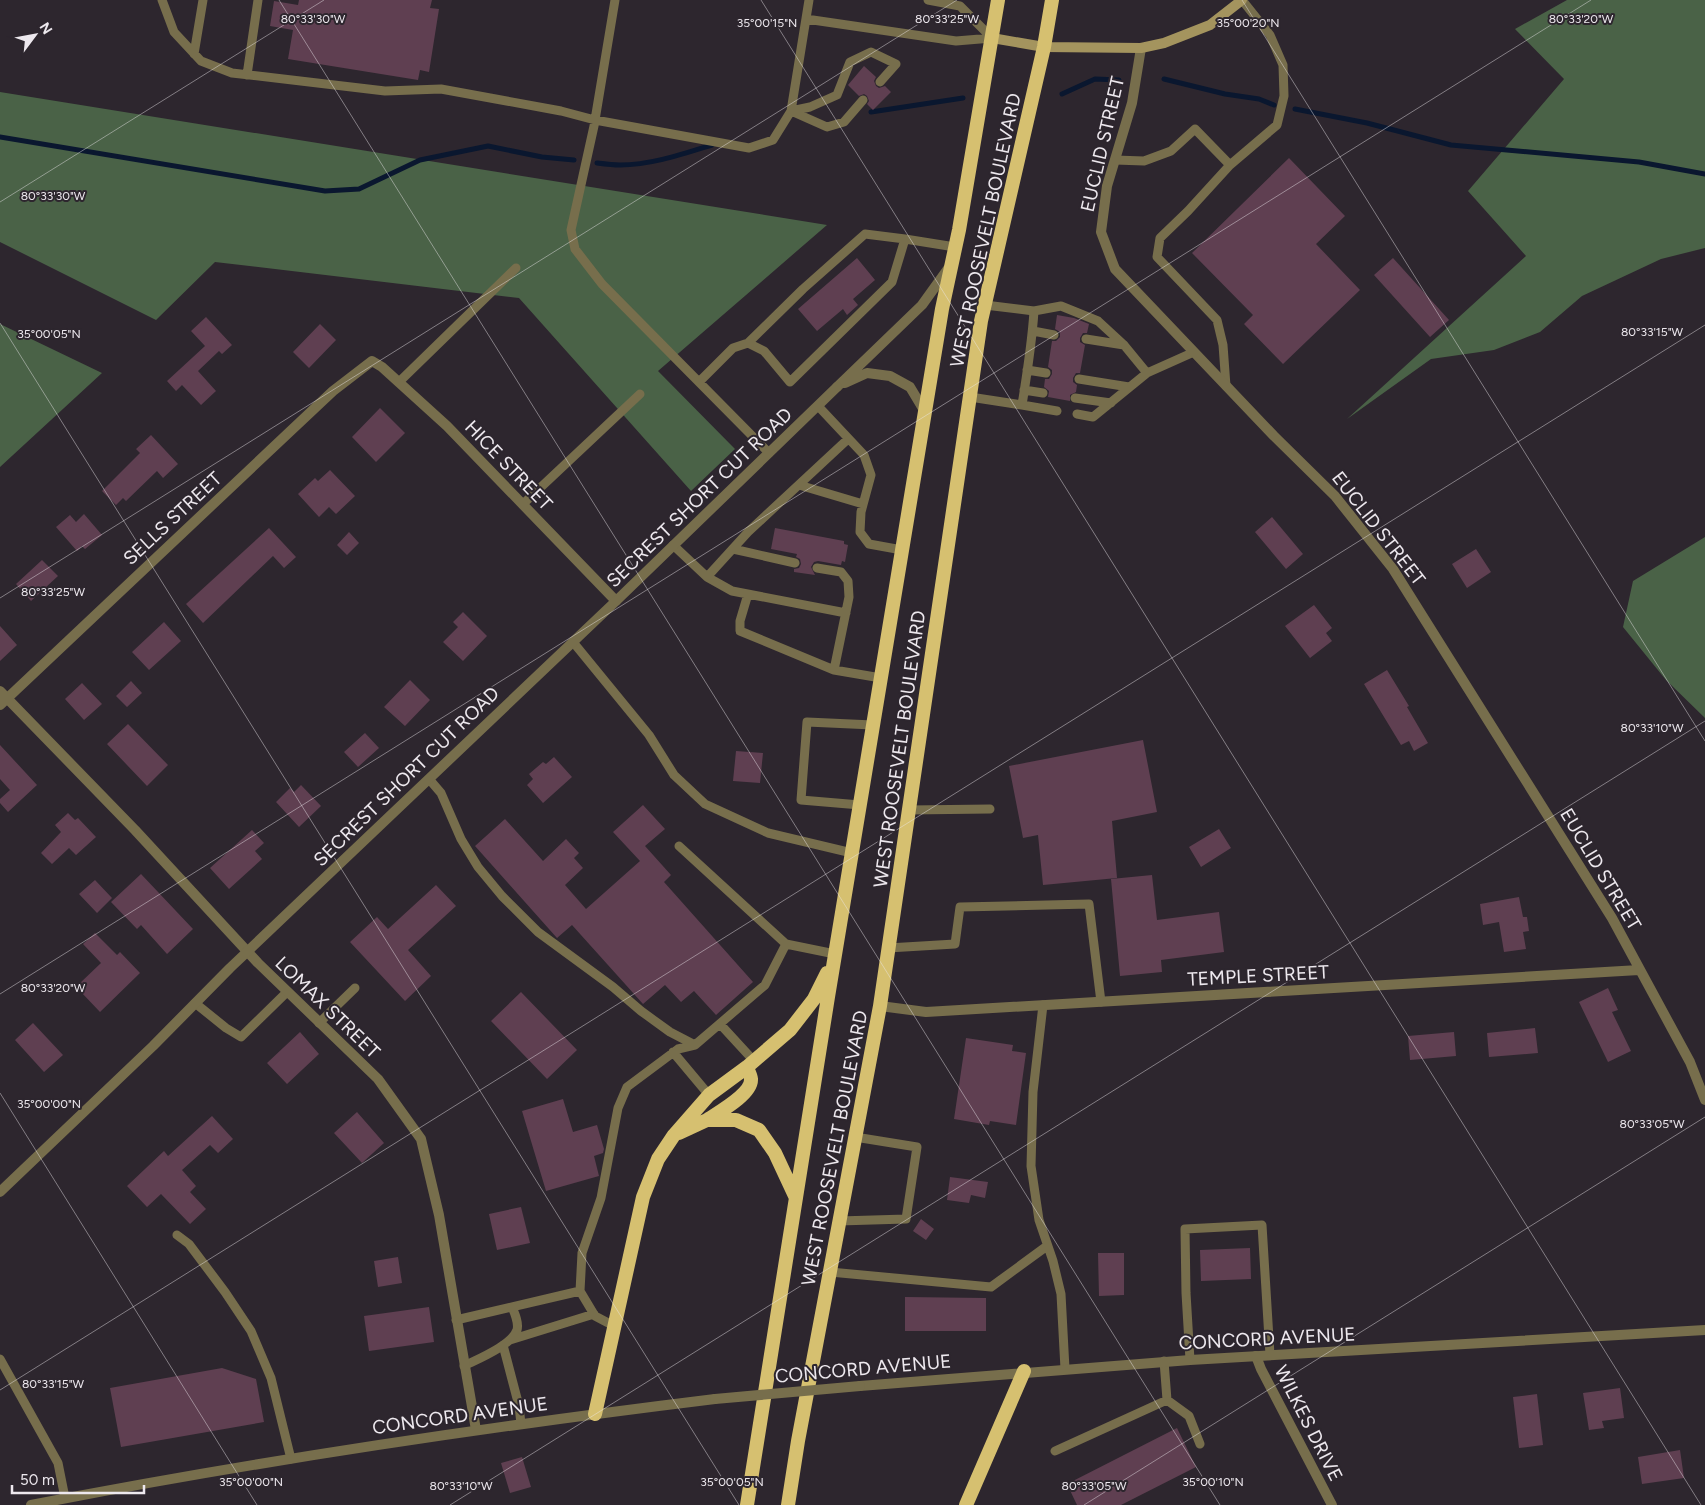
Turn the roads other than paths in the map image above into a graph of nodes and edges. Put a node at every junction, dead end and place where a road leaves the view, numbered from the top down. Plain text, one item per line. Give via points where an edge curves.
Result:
1 (162, 0) edge
2 (203, 0) edge
3 (258, 0) edge
4 (615, 0) edge
5 (809, 0) edge
6 (928, 0) edge
7 (998, 0) edge
8 (1052, 0) edge
9 (1242, 0) edge
10 (806, 19) junction
11 (992, 38) junction
12 (1044, 47) junction
13 (1141, 48) junction
14 (194, 54) junction
15 (247, 75) junction
16 (880, 82) dead end
17 (863, 100) dead end
18 (791, 111) junction
19 (595, 120) junction
20 (1115, 160) junction
21 (1230, 165) junction
22 (905, 239) junction
23 (955, 247) junction
24 (952, 263) junction
25 (516, 268) dead end
26 (985, 304) junction
27 (1034, 311) junction
28 (1033, 331) junction
29 (1054, 335) dead end
30 (1086, 339) dead end
31 (748, 343) junction
32 (1124, 345) junction
33 (1194, 352) junction
34 (372, 361) joint
35 (1027, 370) junction
36 (1046, 373) dead end
37 (1147, 373) junction
38 (1079, 379) dead end
39 (399, 382) junction
40 (699, 382) junction
41 (1226, 386) junction
42 (837, 387) junction
43 (1129, 387) junction
44 (1024, 390) junction
45 (1043, 393) dead end
46 (640, 394) dead end
47 (970, 396) junction
48 (1075, 398) dead end
49 (1111, 403) junction
50 (1022, 405) junction
51 (818, 406) junction
52 (1057, 411) dead end
53 (925, 412) junction
54 (1077, 414) dead end
55 (848, 439) junction
56 (769, 453) junction
57 (800, 485) junction
58 (523, 504) junction
59 (863, 504) junction
60 (673, 545) junction
61 (733, 549) junction
62 (902, 550) junction
63 (795, 563) dead end
64 (817, 568) dead end
65 (707, 577) junction
66 (748, 594) junction
67 (616, 601) junction
68 (846, 613) junction
69 (573, 642) junction
70 (834, 670) junction
71 (881, 678) junction
72 (2, 698) edge
73 (873, 725) junction
74 (429, 779) junction
75 (860, 805) junction
76 (990, 809) dead end
77 (909, 810) junction
78 (679, 846) dead end
79 (852, 852) junction
80 (786, 944) junction
81 (888, 948) junction
82 (247, 952) junction
83 (835, 956) junction
84 (1639, 970) junction
85 (355, 988) dead end
86 (288, 992) junction
87 (1101, 1002) junction
88 (195, 1003) junction
89 (880, 1006) junction
90 (1043, 1006) junction
91 (319, 1023) junction
92 (720, 1024) junction
93 (695, 1046) junction
94 (673, 1052) junction
95 (751, 1064) junction
96 (709, 1095) junction
97 (1705, 1100) edge
98 (708, 1120) junction
99 (674, 1136) junction
100 (855, 1137) junction
101 (0, 1192) edge
102 (796, 1198) junction
103 (840, 1221) junction
104 (177, 1235) dead end
105 (1048, 1246) junction
106 (830, 1272) junction
107 (580, 1291) junction
108 (512, 1307) junction
109 (594, 1314) junction
110 (456, 1320) junction
111 (614, 1326) junction
112 (1705, 1330) edge
113 (506, 1342) junction
114 (1270, 1355) junction
115 (1256, 1356) junction
116 (0, 1359) edge
117 (1190, 1360) junction
118 (1164, 1361) junction
119 (464, 1366) junction
120 (1065, 1368) junction
121 (1024, 1371) junction
122 (1167, 1400) junction
123 (595, 1414) junction
124 (520, 1424) junction
125 (476, 1430) junction
126 (1200, 1444) dead end
127 (1055, 1451) dead end
128 (291, 1459) junction
129 (60, 1501) edge
130 (31, 1505) edge
131 (747, 1505) edge
132 (788, 1505) edge
133 (966, 1505) edge
134 (1332, 1505) edge

1 - 14 lane via 174,32
2 - 14 lane
3 - 15 lane
4 - 19 lane
5 - 10 lane
6 - 11 lane via 960,6
7 - 11 highway, WEST ROOSEVELT BOULEVARD
8 - 12 highway, WEST ROOSEVELT BOULEVARD
9 - 13 main road via 1210,25 1164,43
9 - 21 lane via 1270,35 1283,64 1284,96 1277,125
10 - 11 lane via 956,42
10 - 18 lane
11 - 12 main road
11 - 23 highway, WEST ROOSEVELT BOULEVARD
12 - 13 main road
12 - 26 highway, WEST ROOSEVELT BOULEVARD
13 - 20 street, EUCLID STREET via 1132,103
14 - 15 lane via 200,61
15 - 19 lane via 385,91 441,89
16 - 18 lane via 896,64 871,52 850,62 837,95
17 - 18 lane via 844,122 827,127
18 - 19 lane via 774,140 749,148
19 - 40 lane via 571,230 575,249 602,284
20 - 21 lane via 1144,160 1170,151 1195,129
20 - 33 street, EUCLID STREET via 1107,186 1101,232 1115,269
21 - 41 lane via 1160,238 1157,257 1217,320 1223,345
22 - 23 lane
22 - 31 lane via 865,234
22 - 31 lane via 892,282 790,382 764,351
23 - 24 highway, WEST ROOSEVELT BOULEVARD
24 - 42 street, SECREST SHORT CUT ROAD via 922,305
24 - 53 highway, WEST ROOSEVELT BOULEVARD
25 - 39 lane
26 - 27 lane
26 - 47 highway, WEST ROOSEVELT BOULEVARD
27 - 28 lane
27 - 32 lane via 1061,306 1098,321
28 - 29 lane
28 - 35 lane
30 - 32 lane
31 - 40 lane via 733,348
32 - 37 lane
33 - 37 lane
33 - 41 street, EUCLID STREET
34 - 39 street, HICE STREET
34 - 72 street, SELLS STREET via 333,391
35 - 36 lane
35 - 44 lane
37 - 43 lane
38 - 43 lane
39 - 58 street, HICE STREET
40 - 56 lane
41 - 84 street, EUCLID STREET via 1336,496 1393,569 1612,918
42 - 51 street, SECREST SHORT CUT ROAD
42 - 53 street, SECREST SHORT CUT ROAD via 867,373 890,376 910,387
43 - 49 lane
44 - 45 lane
44 - 50 lane
46 - 58 lane
47 - 50 lane
47 - 77 highway, WEST ROOSEVELT BOULEVARD
48 - 49 lane
49 - 54 lane via 1093,417
50 - 52 lane
51 - 55 lane
51 - 56 street, SECREST SHORT CUT ROAD
53 - 62 highway, WEST ROOSEVELT BOULEVARD
55 - 57 lane
55 - 59 lane via 864,455 871,474
56 - 60 street, SECREST SHORT CUT ROAD
57 - 59 lane
57 - 61 lane
58 - 67 street, HICE STREET
59 - 62 lane via 860,532 869,544
60 - 65 lane
60 - 67 street, SECREST SHORT CUT ROAD
61 - 63 lane
61 - 65 lane
62 - 71 highway, WEST ROOSEVELT BOULEVARD
64 - 68 lane via 841,572 848,581
65 - 66 lane via 732,591
66 - 68 lane
66 - 70 lane via 740,631
67 - 69 street, SECREST SHORT CUT ROAD
68 - 70 lane
69 - 74 street, SECREST SHORT CUT ROAD
69 - 79 lane via 649,735 674,775 705,804 768,833
70 - 71 lane
71 - 73 highway, WEST ROOSEVELT BOULEVARD
72 - 82 street, LOMAX STREET via 135,830
73 - 75 highway, WEST ROOSEVELT BOULEVARD
73 - 75 lane via 807,722 801,800
74 - 82 street, SECREST SHORT CUT ROAD
74 - 93 lane via 442,793 461,839 478,867 502,896 538,932 670,1032
75 - 79 highway, WEST ROOSEVELT BOULEVARD
76 - 77 lane
77 - 81 highway, WEST ROOSEVELT BOULEVARD
78 - 80 lane
79 - 83 highway, WEST ROOSEVELT BOULEVARD
80 - 83 lane
80 - 92 lane via 765,985
81 - 87 lane via 955,944 960,907 1088,904
81 - 89 highway, WEST ROOSEVELT BOULEVARD
82 - 86 street, LOMAX STREET
82 - 88 street, SECREST SHORT CUT ROAD
83 - 95 highway via 814,999 790,1030
83 - 102 highway, WEST ROOSEVELT BOULEVARD
84 - 87 street, TEMPLE STREET
84 - 97 street, EUCLID STREET via 1690,1062
85 - 91 lane
86 - 88 lane via 242,1037
86 - 91 street, LOMAX STREET
87 - 90 street, TEMPLE STREET
88 - 101 street, SECREST SHORT CUT ROAD
89 - 90 street, TEMPLE STREET via 926,1012
89 - 100 highway, WEST ROOSEVELT BOULEVARD
90 - 105 lane via 1033,1092 1031,1166 1039,1220
91 - 110 street, LOMAX STREET via 378,1079 421,1139 439,1214
92 - 93 lane
92 - 95 lane
93 - 94 lane
94 - 96 lane
94 - 107 lane via 627,1087 618,1108 601,1198 582,1253
95 - 96 highway
95 - 98 highway via 749,1088
96 - 99 highway
98 - 99 highway
98 - 102 highway via 736,1120 759,1130
99 - 111 highway via 658,1159 643,1197
100 - 103 highway, WEST ROOSEVELT BOULEVARD
100 - 103 lane via 917,1147 906,1219
102 - 131 highway, WEST ROOSEVELT BOULEVARD
103 - 106 highway, WEST ROOSEVELT BOULEVARD
104 - 128 lane via 188,1244 250,1330 271,1378
105 - 106 lane via 991,1287
105 - 120 lane via 1061,1294
106 - 132 highway, WEST ROOSEVELT BOULEVARD
107 - 108 lane
107 - 109 lane
108 - 110 lane
108 - 113 lane via 517,1330
109 - 111 lane
109 - 113 lane
110 - 119 street, LOMAX STREET
111 - 123 highway
112 - 114 street, CONCORD AVENUE
113 - 119 lane
113 - 124 lane
114 - 115 street, CONCORD AVENUE
114 - 117 lane via 1262,1225 1185,1229
115 - 117 street, CONCORD AVENUE
115 - 134 street, WILKES DRIVE
116 - 129 lane via 58,1463
117 - 118 street, CONCORD AVENUE
118 - 120 street, CONCORD AVENUE
118 - 122 lane
119 - 125 street, LOMAX STREET
120 - 121 street, CONCORD AVENUE
121 - 123 street, CONCORD AVENUE, bridge via 715,1399
121 - 133 highway
122 - 126 lane via 1189,1416
122 - 127 lane
123 - 124 street, CONCORD AVENUE
124 - 125 street, CONCORD AVENUE
125 - 128 street, CONCORD AVENUE
128 - 129 street, CONCORD AVENUE
129 - 130 street, CONCORD AVENUE

